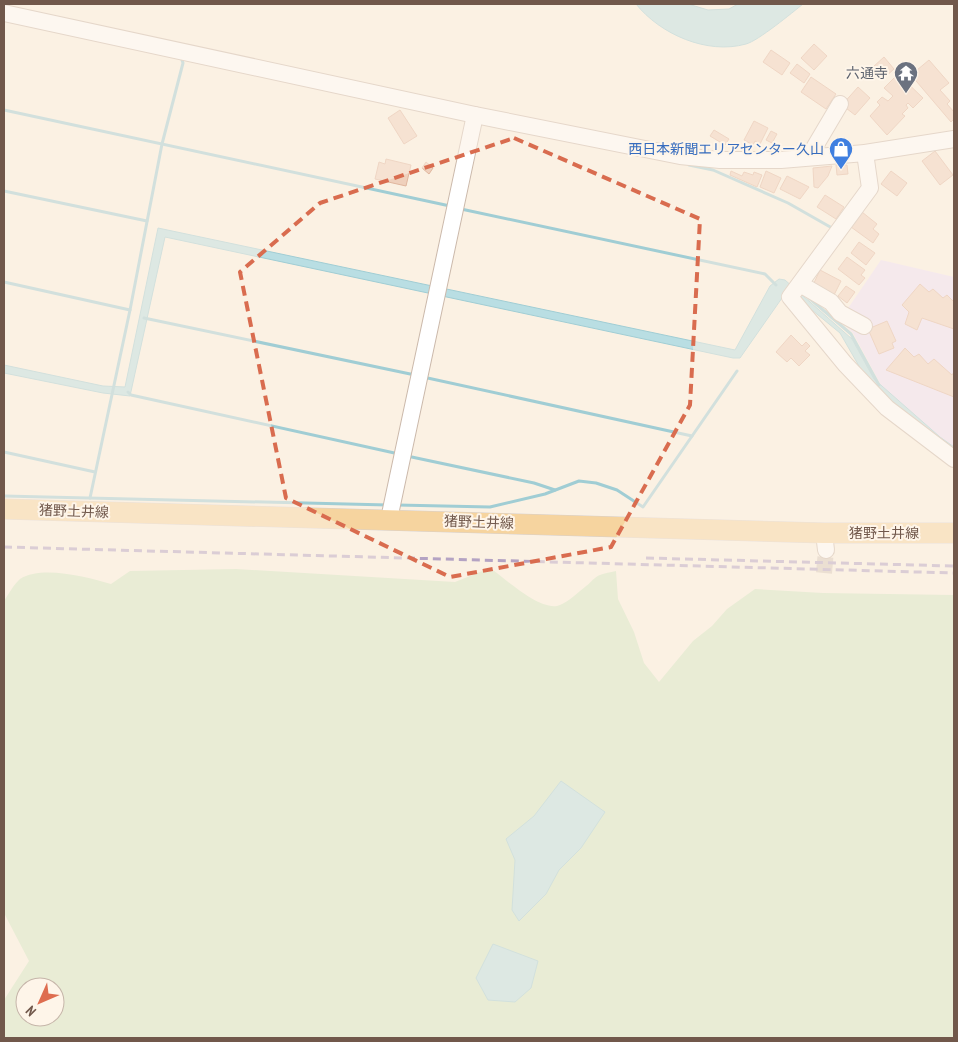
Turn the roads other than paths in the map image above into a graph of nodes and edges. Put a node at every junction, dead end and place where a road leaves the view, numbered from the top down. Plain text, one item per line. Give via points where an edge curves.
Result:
1 (4, 13) edge
2 (840, 104) dead end
3 (475, 115) junction
4 (954, 139) edge
5 (865, 153) junction
6 (813, 157) junction
7 (796, 290) junction
8 (864, 326) dead end
9 (954, 459) edge
10 (4, 509) edge
11 (389, 519) junction
12 (954, 532) edge

1 - 3 street
2 - 6 street via 814,148
3 - 6 street via 688,157 720,160
3 - 11 street
4 - 5 street
5 - 6 street
5 - 7 street via 870,188
7 - 8 street via 831,302 840,313
7 - 9 street via 845,364 887,408
10 - 11 main road, 猪野土井線
11 - 12 main road, 猪野土井線 via 825,541

